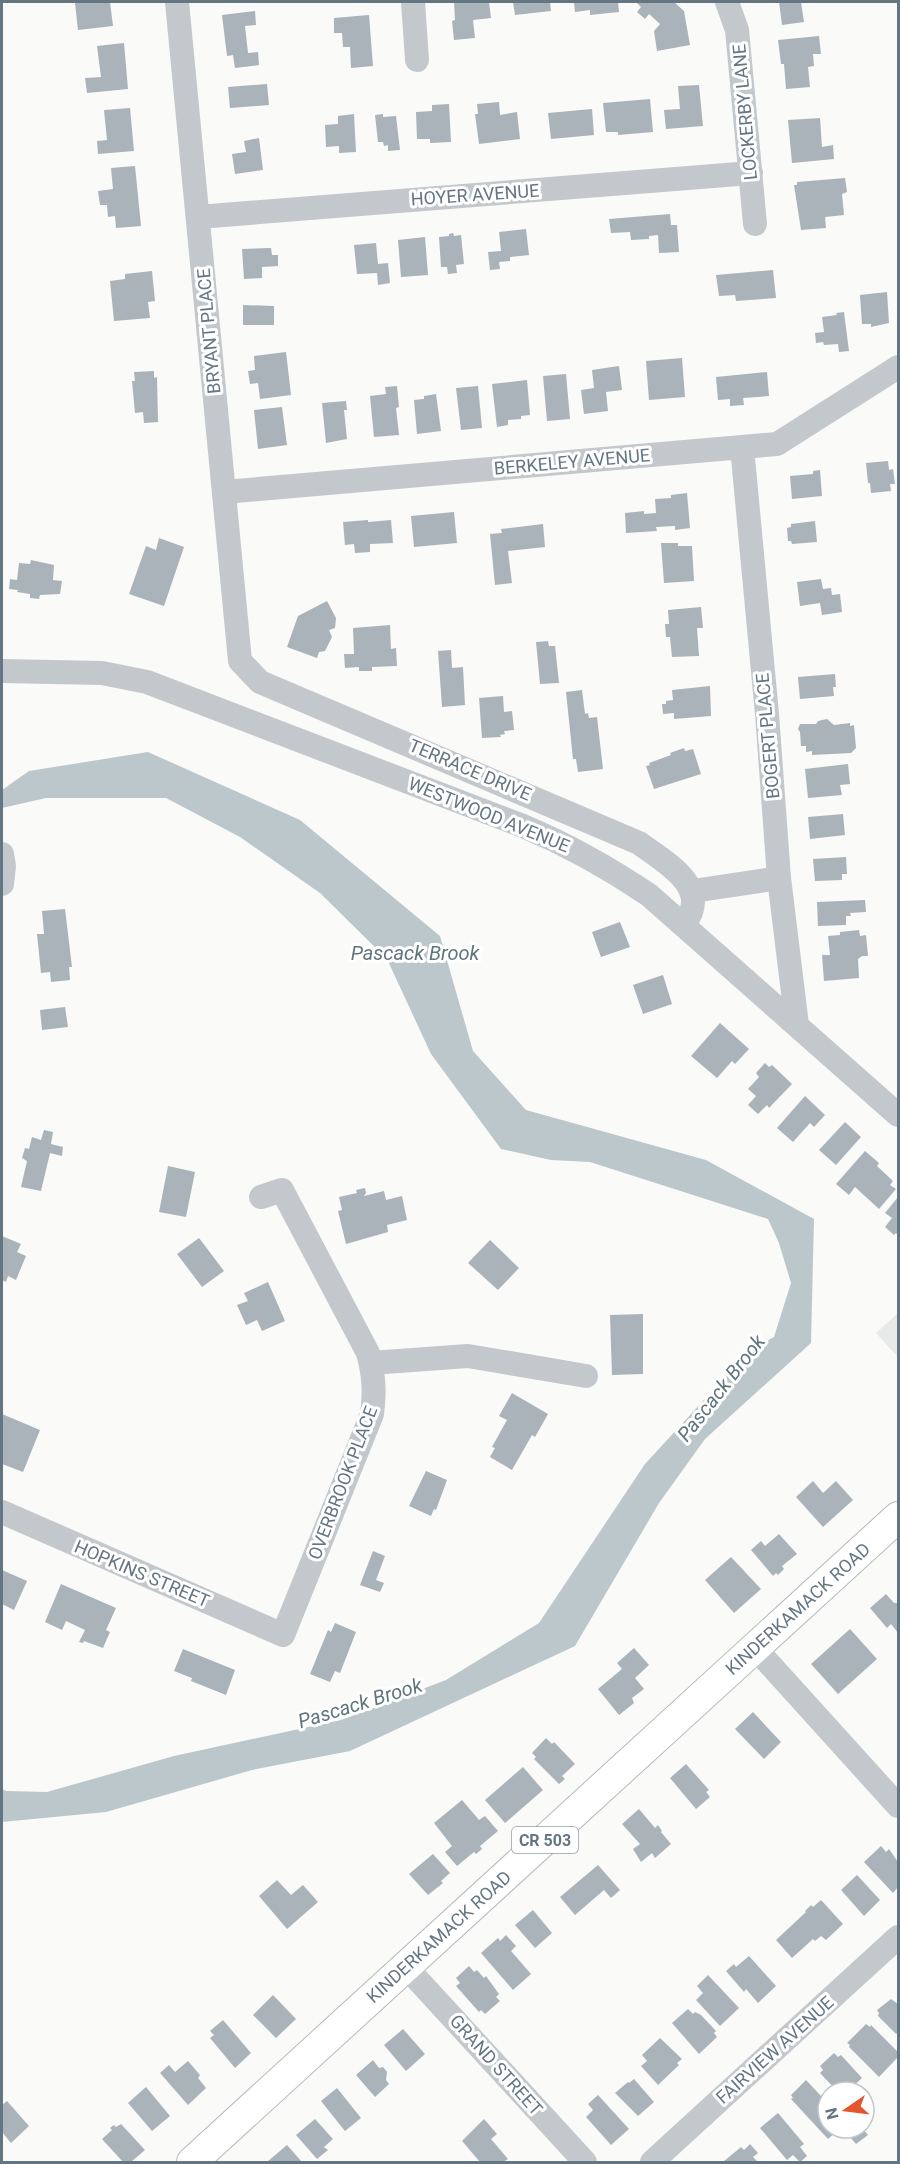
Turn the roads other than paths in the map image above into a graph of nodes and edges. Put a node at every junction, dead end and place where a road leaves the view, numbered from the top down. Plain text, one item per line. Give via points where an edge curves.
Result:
1 (177, 2) edge
2 (413, 2) edge
3 (727, 2) edge
4 (417, 60) dead end
5 (751, 174) junction
6 (198, 217) junction
7 (755, 224) dead end
8 (898, 367) edge
9 (742, 447) junction
10 (224, 492) junction
11 (240, 661) joint
12 (2, 671) edge
13 (2, 854) edge
14 (779, 878) junction
15 (2, 884) edge
16 (693, 891) junction
17 (684, 924) junction
18 (797, 1025) junction
19 (898, 1115) edge
20 (261, 1197) dead end
21 (371, 1363) junction
22 (586, 1376) dead end
23 (2, 1512) edge
24 (898, 1517) edge
25 (283, 1635) joint
26 (755, 1648) junction
27 (898, 1806) edge
28 (898, 1937) edge
29 (406, 1967) junction
30 (192, 2163) edge
31 (585, 2163) edge
32 (652, 2163) edge

1 - 6 street, BRYANT PLACE
2 - 4 street
3 - 5 street, LOCKERBY LANE via 737,30
5 - 6 street, HOYER AVENUE
5 - 7 street, LOCKERBY LANE
6 - 10 street, BRYANT PLACE
8 - 9 street, BERKELEY AVENUE via 777,444
9 - 10 street, BERKELEY AVENUE
9 - 14 street, BOGERT PLACE
10 - 11 street, BRYANT PLACE
11 - 16 street, TERRACE DRIVE via 260,682 639,843 664,861
12 - 17 street, WESTWOOD AVENUE via 102,673 147,682 565,844 649,895
13 - 15 street
14 - 16 street
14 - 18 street, BOGERT PLACE
16 - 17 street via 692,915
17 - 18 street, WESTWOOD AVENUE
18 - 19 street, WESTWOOD AVENUE
20 - 21 street, OVERBROOK PLACE via 282,1190
21 - 22 street via 468,1356
21 - 25 street, OVERBROOK PLACE via 375,1393 372,1414
23 - 25 street, HOPKINS STREET
24 - 26 main road, KINDERKAMACK ROAD / CR 503
26 - 27 street
26 - 29 main road, KINDERKAMACK ROAD / CR 503
28 - 32 street, FAIRVIEW AVENUE
29 - 30 main road, KINDERKAMACK ROAD / CR 503
29 - 31 street, GRAND STREET

